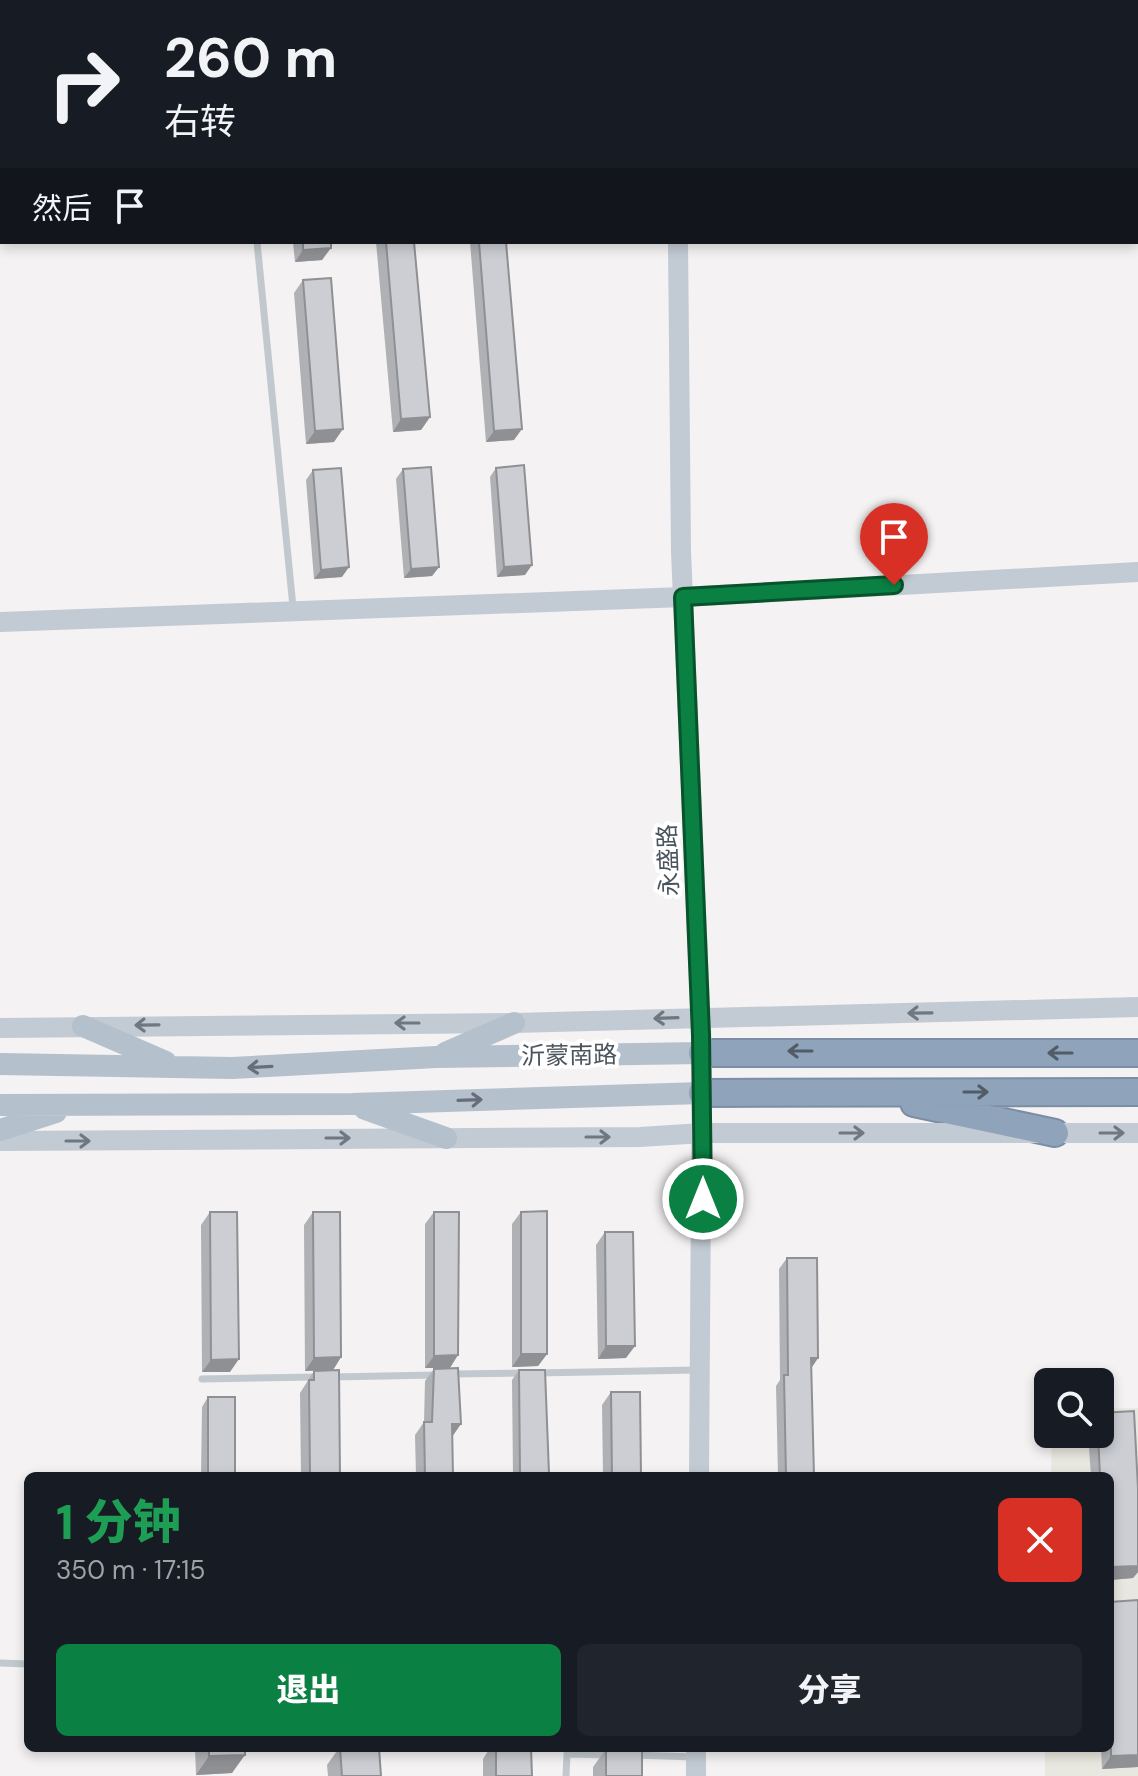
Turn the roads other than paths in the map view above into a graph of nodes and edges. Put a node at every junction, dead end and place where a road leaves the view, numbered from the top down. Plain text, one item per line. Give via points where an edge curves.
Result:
1 (257, 244) edge
2 (678, 244) edge
3 (1138, 572) edge
4 (683, 597) junction
5 (293, 613) junction
6 (0, 622) edge
7 (1138, 1007) edge
8 (701, 1017) junction
9 (514, 1023) junction
10 (83, 1026) junction
11 (0, 1028) edge
12 (702, 1053) junction
13 (1138, 1053) edge
14 (436, 1057) junction
15 (0, 1064) edge
16 (178, 1067) junction
17 (864, 1092) junction
18 (1138, 1092) edge
19 (702, 1093) junction
20 (353, 1104) junction
21 (0, 1105) edge
22 (72, 1106) junction
23 (0, 1130) edge
24 (703, 1133) junction
25 (1055, 1133) junction
26 (1138, 1133) edge
27 (446, 1138) junction
28 (0, 1141) edge
29 (700, 1370) junction
30 (202, 1379) dead end
31 (699, 1472) edge
32 (0, 1663) edge
33 (24, 1664) edge
34 (567, 1752) edge
35 (581, 1752) edge
36 (696, 1760) edge
37 (566, 1776) edge

1 - 5 lane
2 - 4 street, 永盛路
3 - 4 street
4 - 5 street
4 - 8 street, 永盛路
5 - 6 street
7 -> 8 street
8 -> 9 street
8 - 12 street, 永盛路
9 -> 10 street
9 - 14 main road
10 - 11 street
10 - 16 main road
13 -> 12 highway, 沂蒙南路
12 - 14 main road, 沂蒙南路
12 - 19 street, 永盛路
14 -> 16 main road, 沂蒙南路
15 - 16 main road, 沂蒙南路
17 -> 18 highway, 沂蒙南路
17 - 19 highway, 沂蒙南路
17 - 25 highway
20 -> 19 main road, 沂蒙南路
19 - 24 street, 永盛路
20 - 22 main road, 沂蒙南路
20 - 27 main road
21 - 22 main road, 沂蒙南路
22 - 23 main road
24 -> 25 street
27 -> 24 street
24 - 29 street, 永盛路
25 -> 26 street
28 -> 27 street
29 - 30 lane
29 - 31 street, 永盛路
32 - 33 lane
34 - 37 lane
35 - 36 lane

